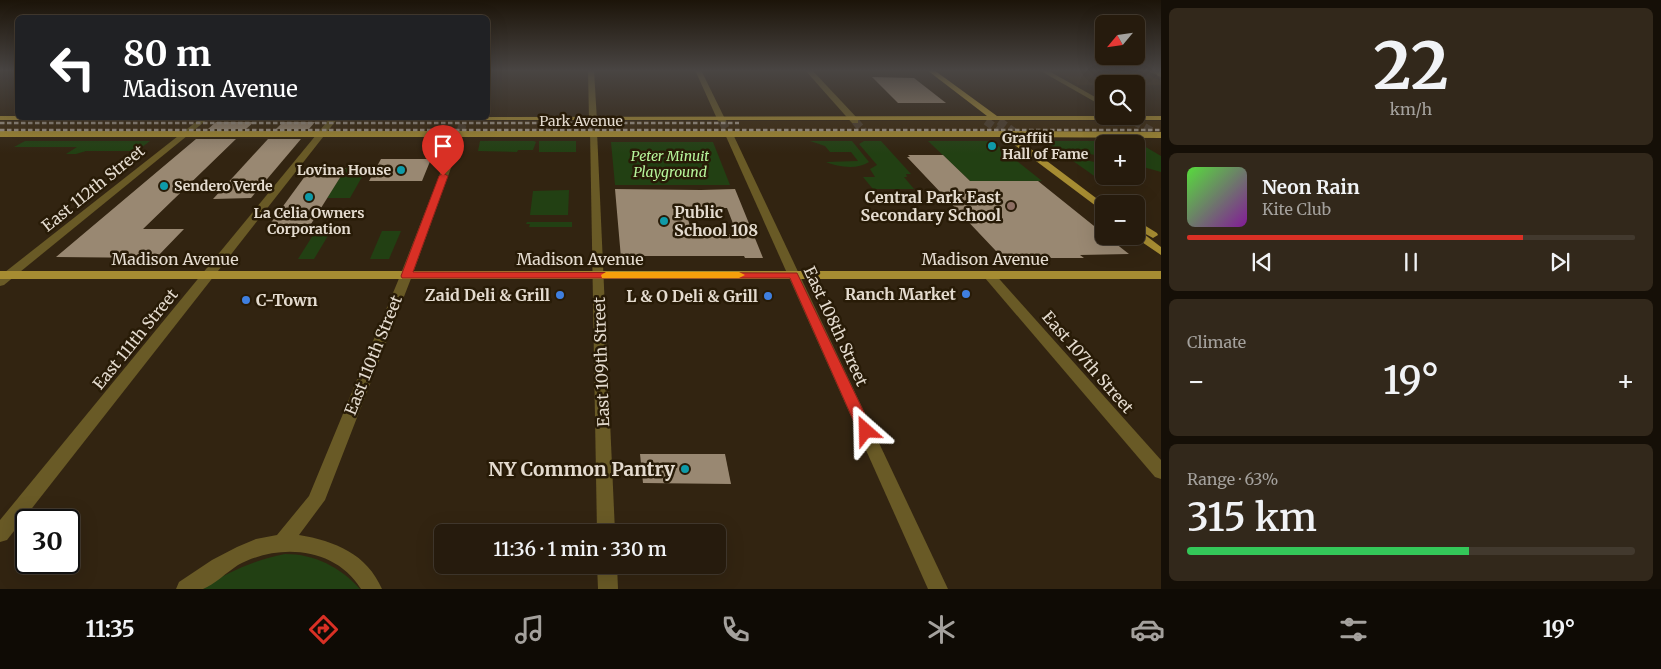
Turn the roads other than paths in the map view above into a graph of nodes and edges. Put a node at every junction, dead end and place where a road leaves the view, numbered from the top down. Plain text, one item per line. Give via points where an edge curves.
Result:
1 (592, 97) edge
2 (711, 97) edge
3 (833, 97) edge
4 (956, 97) edge
5 (968, 97) edge
6 (0, 118) edge
7 (15, 118) edge
8 (1145, 118) tunnel mouth
9 (1161, 118) edge
10 (985, 119) junction
11 (997, 119) junction
12 (1095, 119) edge
13 (202, 120) edge
14 (332, 120) edge
15 (483, 120) edge
16 (854, 120) junction
17 (593, 126) junction
18 (725, 126) junction
19 (459, 133) junction
20 (1010, 133) junction
21 (0, 134) edge
22 (184, 134) junction
23 (1157, 134) edge
24 (320, 135) junction
25 (1097, 195) edge
26 (1095, 202) edge
27 (1145, 229) edge
28 (1145, 240) edge
29 (1161, 241) edge
30 (1161, 252) edge
31 (208, 275) junction
32 (598, 275) junction
33 (794, 275) junction
34 (989, 275) junction
35 (1161, 275) edge
36 (406, 276) junction
37 (3, 277) edge
38 (1161, 472) edge
39 (606, 524) edge
40 (0, 534) edge
41 (282, 542) junction
42 (607, 574) edge
43 (186, 589) edge
44 (372, 589) edge
45 (608, 589) edge
46 (938, 589) edge

1 - 17 street, East 109th Street
2 - 18 street, East 108th Street
3 - 16 street
4 - 10 main road
5 - 11 main road
6 - 7 main road, Park Avenue
8 - 9 main road, Park Avenue
10 - 11 main road, Park Avenue
10 - 16 main road, Park Avenue
11 - 12 main road, Park Avenue
13 - 22 street, East 112th Street
14 - 24 street, East 111th Street
15 - 17 main road, Park Avenue
16 - 18 main road, Park Avenue
17 - 18 main road, Park Avenue
17 - 18 main road, Park Avenue
17 - 19 main road, Park Avenue
17 - 32 street, East 109th Street
18 - 20 main road, Park Avenue
18 - 33 street, East 108th Street
19 - 24 main road, Park Avenue
19 - 36 street, East 110th Street
20 - 23 main road, Park Avenue
20 - 25 main road
20 - 26 main road
21 - 22 main road, Park Avenue
22 - 24 main road, Park Avenue
22 - 37 street, East 112th Street
24 - 31 street, East 111th Street
27 - 29 main road
28 - 30 main road
31 - 36 main road, Madison Avenue
31 - 37 main road, Madison Avenue
31 - 40 street, East 111th Street
32 - 33 main road, Madison Avenue
32 - 36 main road, Madison Avenue
32 - 39 street, East 109th Street
33 - 34 main road, Madison Avenue
33 - 46 street, East 108th Street
34 - 35 main road, Madison Avenue
34 - 38 street, East 107th Street
36 - 41 street, East 110th Street via 316,500
41 - 43 street via 237,557
41 - 44 street via 341,555 360,570
42 - 45 street

